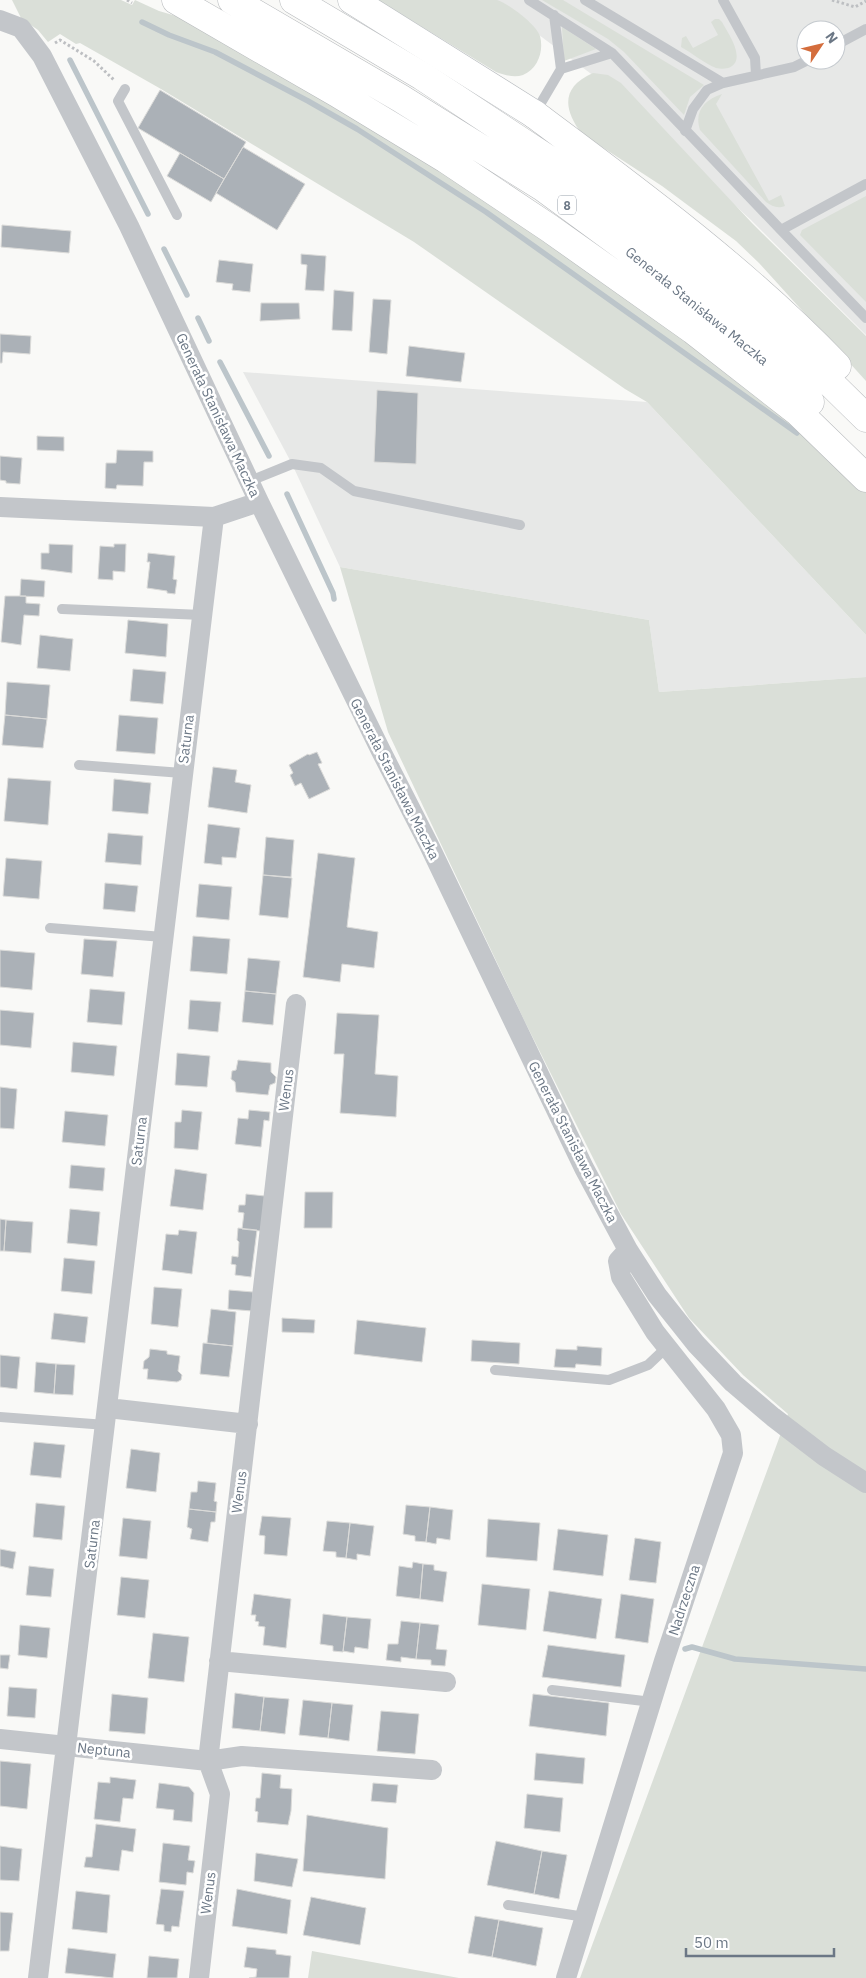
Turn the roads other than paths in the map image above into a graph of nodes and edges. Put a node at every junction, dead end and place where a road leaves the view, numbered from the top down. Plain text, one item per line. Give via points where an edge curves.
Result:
1 (176, 0) edge
2 (232, 0) edge
3 (294, 0) edge
4 (352, 0) edge
5 (529, 0) edge
6 (586, 0) edge
7 (723, 0) edge
8 (554, 15) junction
9 (0, 20) edge
10 (866, 29) edge
11 (846, 40) edge
12 (612, 53) junction
13 (796, 65) edge
14 (560, 69) junction
15 (756, 75) junction
16 (723, 83) junction
17 (125, 89) dead end
18 (534, 114) junction
19 (684, 131) junction
20 (866, 184) edge
21 (177, 215) dead end
22 (781, 230) junction
23 (866, 318) edge
24 (866, 396) edge
25 (866, 418) edge
26 (866, 459) edge
27 (866, 478) edge
28 (250, 481) junction
29 (259, 502) junction
30 (0, 507) edge
31 (214, 517) junction
32 (520, 525) dead end
33 (62, 609) dead end
34 (202, 615) junction
35 (79, 765) dead end
36 (182, 773) junction
37 (50, 928) dead end
38 (163, 936) junction
39 (296, 1004) dead end
40 (628, 1250) junction
41 (667, 1347) junction
42 (495, 1370) dead end
43 (107, 1416) junction
44 (0, 1417) edge
45 (248, 1424) junction
46 (866, 1483) edge
47 (219, 1661) junction
48 (446, 1682) dead end
49 (552, 1690) dead end
50 (652, 1702) junction
51 (0, 1739) edge
52 (67, 1746) junction
53 (208, 1761) junction
54 (432, 1770) dead end
55 (508, 1905) dead end
56 (585, 1917) junction
57 (38, 1978) edge
58 (198, 1978) edge
59 (566, 1978) edge

1 - 27 main road via 446,159 549,228 693,330 798,412
2 - 26 main road, Generała Stanisława Maczka / 8 via 400,98 559,200 668,279 788,380
3 - 25 main road, Generała Stanisława Maczka / 8 via 422,76 584,183 703,272 816,369
4 - 18 main road
5 - 8 lane
6 - 16 lane
7 - 15 lane via 754,58
8 - 12 lane
8 - 14 lane
9 - 28 street, Generała Stanisława Maczka via 21,28 40,53 128,226
10 - 11 lane
12 - 14 lane
12 - 19 lane
13 - 15 lane
14 - 18 lane
15 - 16 lane
16 - 19 lane via 707,90 693,109
17 - 21 lane via 118,101
18 - 24 main road via 712,250 801,329
19 - 22 lane
20 - 22 lane
22 - 23 lane
28 - 29 street, Generała Stanisława Maczka
28 - 32 lane via 292,464 321,468 354,492
29 - 31 street
29 - 40 street, Generała Stanisława Maczka via 584,1168
30 - 31 street
31 - 34 street, Saturna
33 - 34 lane
34 - 36 street, Saturna
35 - 36 lane
36 - 38 street, Saturna
37 - 38 lane
38 - 43 street, Saturna
39 - 45 street, Wenus
40 - 41 street, Nadrzeczna via 618,1261 621,1276
40 - 46 street, Generała Stanisława Maczka via 657,1295 696,1344 733,1383 824,1456
41 - 42 lane via 648,1365 609,1380
41 - 50 street, Nadrzeczna via 716,1409 731,1436 733,1453
43 - 44 lane
43 - 45 street
43 - 52 street, Saturna
45 - 47 street, Wenus
47 - 48 street
47 - 53 street, Wenus
49 - 50 lane
50 - 56 street, Nadrzeczna
51 - 52 street, Neptuna
52 - 53 street, Neptuna
52 - 57 street, Saturna
53 - 54 street, Neptuna via 242,1756
53 - 58 street, Wenus via 220,1794
55 - 56 lane
56 - 59 street, Nadrzeczna

